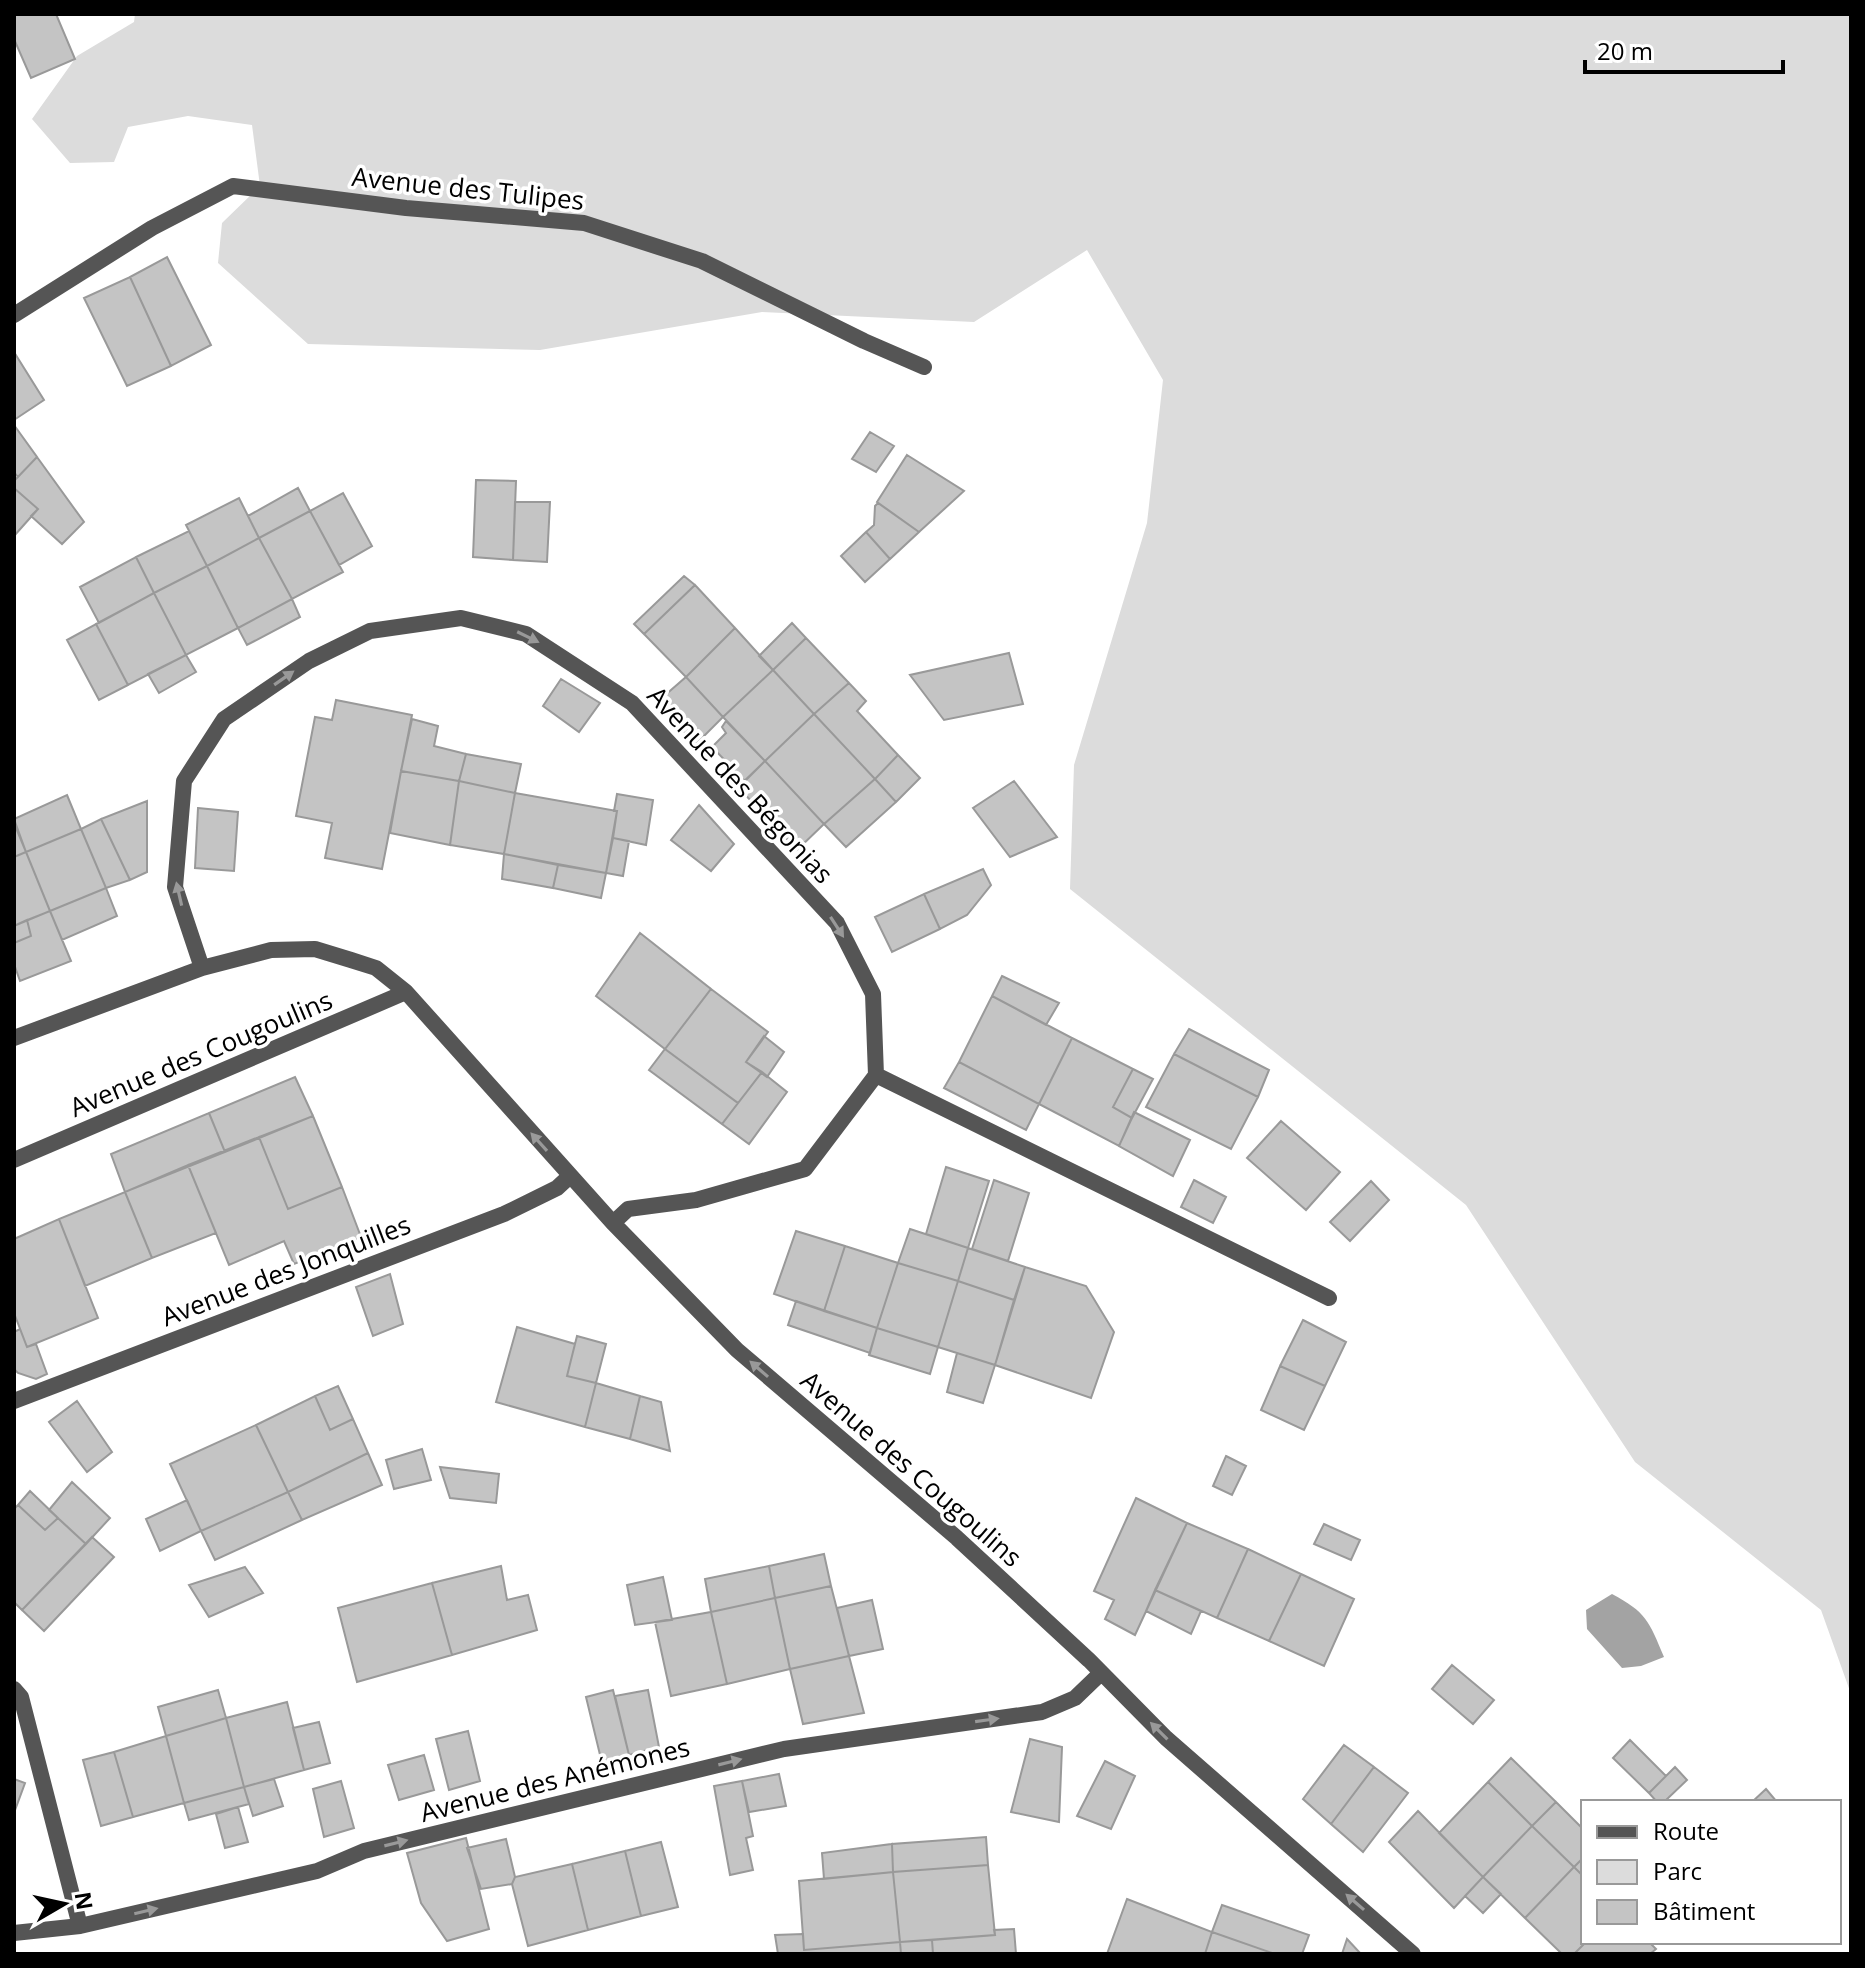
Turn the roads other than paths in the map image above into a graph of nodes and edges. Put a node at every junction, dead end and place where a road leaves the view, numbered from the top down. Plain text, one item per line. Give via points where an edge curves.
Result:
1 (14, 315) edge
2 (924, 367) dead end
3 (202, 968) junction
4 (406, 992) junction
5 (14, 1038) edge
6 (876, 1075) junction
7 (14, 1160) edge
8 (570, 1176) junction
9 (613, 1223) junction
10 (1329, 1298) dead end
11 (14, 1401) edge
12 (1101, 1673) junction
13 (14, 1689) edge
14 (80, 1926) junction
15 (14, 1933) edge
16 (1413, 1954) edge

1 - 2 street, Avenue des Tulipes via 152,228 233,186 584,223 702,261
3 - 4 street, Avenue des Cougoulins via 271,950 315,949 376,968
3 - 5 street, Avenue des Cougoulins
3 -> 6 street, Avenue des Bégonias via 175,887 184,781 224,719 309,661 370,631 461,618 526,634 632,703 837,923 873,994
4 - 7 street, Avenue des Cougoulins
8 -> 4 street, Avenue des Cougoulins
6 - 9 street via 805,1169 696,1200 628,1209
6 - 10 street
8 - 9 street, Avenue des Cougoulins
8 - 11 street, Avenue des Jonquilles via 504,1214
12 -> 9 street, Avenue des Cougoulins via 957,1538 737,1350
14 -> 12 street, Avenue des Anémones via 317,1871 364,1851 784,1749 1042,1712 1075,1698
16 -> 12 street, Avenue des Cougoulins via 1166,1738
13 - 14 street via 21,1697
14 - 15 street, Avenue des Anémones

